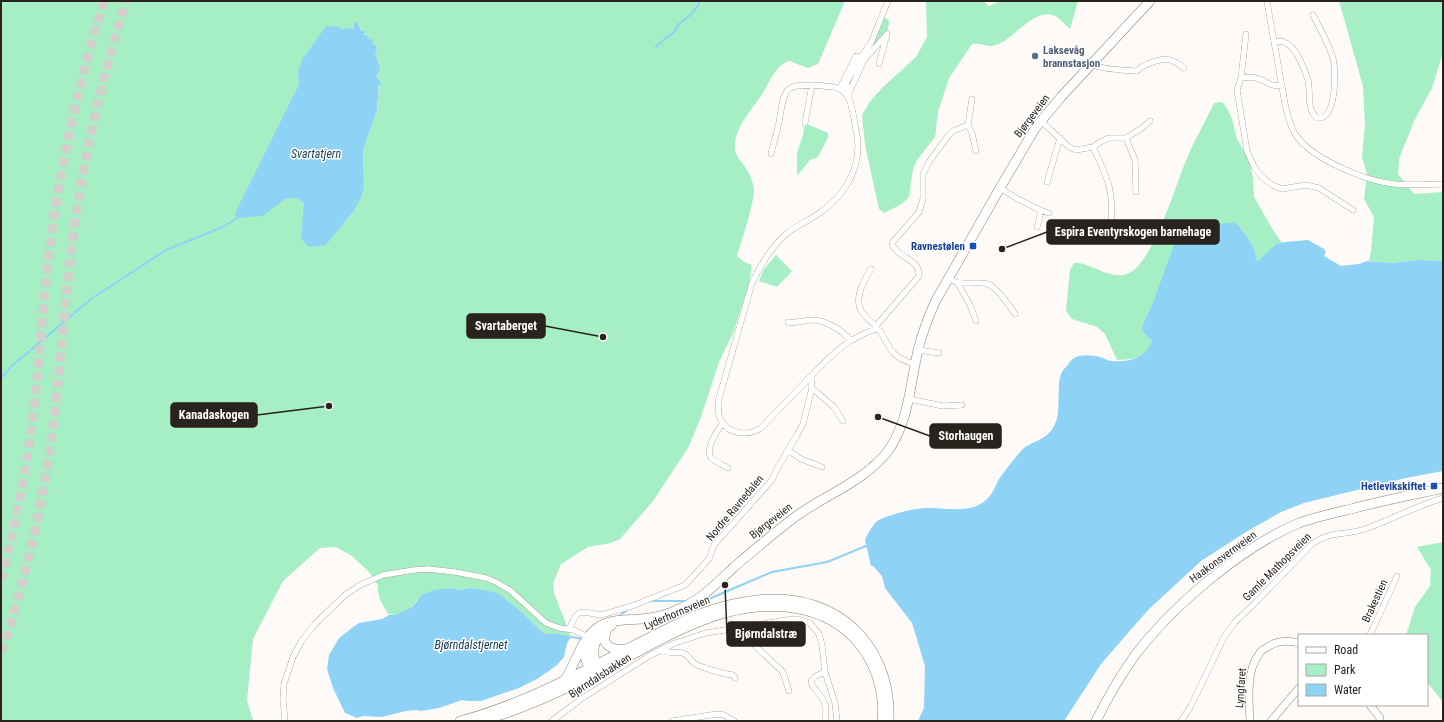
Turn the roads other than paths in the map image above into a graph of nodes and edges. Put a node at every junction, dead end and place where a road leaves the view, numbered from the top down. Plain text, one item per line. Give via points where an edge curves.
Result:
1 (888, 1) edge
2 (1150, 1) edge
3 (1267, 1) edge
4 (1314, 15) dead end
5 (1246, 34) dead end
6 (1274, 42) junction
7 (862, 59) junction
8 (879, 64) dead end
9 (1092, 64) junction
10 (1184, 68) dead end
11 (1241, 78) junction
12 (812, 85) junction
13 (1282, 86) junction
14 (844, 92) junction
15 (972, 100) dead end
16 (1150, 120) dead end
17 (1041, 121) junction
18 (805, 123) dead end
19 (968, 125) junction
20 (1060, 138) junction
21 (1126, 138) junction
22 (1093, 147) junction
23 (976, 151) dead end
24 (771, 154) dead end
25 (1047, 182) dead end
26 (1443, 184) edge
27 (1000, 188) junction
28 (1136, 192) dead end
29 (1040, 210) junction
30 (1353, 210) dead end
31 (1049, 213) dead end
32 (1037, 227) dead end
33 (1110, 232) dead end
34 (871, 269) dead end
35 (948, 278) junction
36 (957, 282) junction
37 (1015, 314) dead end
38 (976, 321) dead end
39 (788, 322) dead end
40 (876, 327) junction
41 (851, 340) junction
42 (918, 350) junction
43 (939, 352) dead end
44 (915, 364) junction
45 (811, 377) junction
46 (812, 388) junction
47 (909, 399) junction
48 (962, 406) dead end
49 (842, 421) dead end
50 (723, 423) junction
51 (788, 451) junction
52 (822, 467) dead end
53 (728, 468) dead end
54 (1443, 488) edge
55 (1443, 498) edge
56 (1397, 576) dead end
57 (617, 622) junction
58 (607, 628) junction
59 (736, 628) junction
60 (569, 629) junction
61 (1370, 634) edge
62 (592, 639) junction
63 (1298, 643) edge
64 (627, 649) junction
65 (660, 650) junction
66 (594, 669) junction
67 (825, 672) junction
68 (736, 678) dead end
69 (564, 681) junction
70 (1298, 689) edge
71 (789, 691) dead end
72 (1371, 706) edge
73 (285, 721) edge
74 (460, 721) edge
75 (482, 721) edge
76 (552, 721) edge
77 (672, 721) edge
78 (734, 721) edge
79 (825, 721) edge
80 (838, 721) edge
81 (882, 721) edge
82 (889, 721) edge
83 (1096, 721) edge
84 (1181, 721) edge
85 (1250, 721) edge
86 (1272, 721) edge
87 (1380, 721) edge

1 - 7 street
2 - 9 main road, Bjørgeveien
3 - 6 street
4 - 6 street via 1332,56 1334,71 1331,106 1323,117 1317,118 1310,108 1308,80 1293,48 1282,41
5 - 11 street
6 - 13 street
7 - 8 street via 887,34
7 - 14 street
7 - 14 street via 856,56
9 - 10 street via 1104,68 1137,71 1140,66 1168,59
9 - 17 main road, Bjørgeveien
11 - 13 street via 1253,77 1272,85
11 - 30 street via 1237,90 1247,152 1261,176 1282,189 1306,185 1319,188
12 - 14 street via 835,87
12 - 18 street
12 - 24 street via 797,86 786,93
13 - 26 street via 1295,134 1319,156 1360,176 1377,181 1395,184
14 - 50 street via 852,108 858,145 857,162 853,173 845,190 835,201 820,214 788,232 760,265 752,283 718,402 719,415
15 - 19 street
16 - 21 street
17 - 20 street
17 - 27 main road, Bjørgeveien via 1030,135
19 - 23 street
19 - 40 street via 948,136 925,169 922,205 919,212 892,243 896,250 918,266 919,276
20 - 22 street via 1076,150
20 - 25 street
21 - 22 street via 1109,138
21 - 28 street via 1135,160
22 - 33 street via 1105,172 1112,197
27 - 29 street
27 - 35 main road, Bjørgeveien
29 - 31 street
29 - 32 street
34 - 40 street via 863,281 859,305
35 - 36 street
35 - 42 main road, Bjørgeveien via 930,315
36 - 37 street via 990,286 1009,304
36 - 38 street via 970,304
39 - 41 street via 821,321 839,329
40 - 41 street
40 - 44 street via 895,355
41 - 45 street via 827,359
42 - 43 street
42 - 44 main road, Bjørgeveien
44 - 47 main road, Bjørgeveien
45 - 46 street, Nordre Ravnedalen
45 - 50 street via 754,432 736,432
46 - 49 street via 834,407
46 - 51 street, Nordre Ravnedalen via 802,424
47 - 48 street via 943,406
47 - 57 main road, Bjørgeveien via 902,425 894,441 882,458 866,472 796,516 692,603 658,616
50 - 53 street via 709,452 714,460
51 - 52 street
51 - 60 street, Nordre Ravnedalen via 772,480 714,545 709,559 690,581 632,606 600,615 579,613
54 - 83 main road, Haakonsvernveien via 1321,516 1298,524 1246,552 1194,593 1144,644 1115,686
55 - 84 street, Gamle Mathopsveien via 1364,530 1332,534 1312,544 1235,622 1224,637 1191,706
56 - 61 street, Brakestien
57 - 58 main road, Bjørgeveien
57 - 62 main road, Bjørgeveien via 601,625
58 - 62 main road, Bjørgeveien
58 - 64 main road via 604,640 608,646 616,650
59 - 65 street, Bjørndalsbakken via 692,637
59 - 67 street, Bjørndalsbakken via 794,619 810,623 819,634
59 - 71 street via 783,672
60 - 62 street
60 - 73 street via 546,623 511,591 486,578 428,569 384,575 360,585 345,595 315,624 301,642 284,684
62 - 66 main road via 585,653 587,664
62 - 69 main road, Bjørgeveien via 584,642
63 - 85 street, Lyngfaret via 1288,640 1274,643 1260,652 1251,674
64 - 66 main road, Lyderhornsveien
64 - 82 main road, Lyderhornsveien via 694,616 726,606 770,599 810,604 832,613 850,625 874,653 886,681
65 - 68 street via 670,654 681,652 696,664
65 - 76 street, Bjørndalsbakken via 581,699
66 - 69 main road, Lyderhornsveien
66 - 75 main road, Lyderhornsveien via 540,701
66 - 81 main road, Lyderhornsveien via 709,618 759,607 796,608 814,613 841,626 859,644 872,664 879,683
67 - 79 street via 816,675 811,682 812,688 825,702
67 - 80 street, Bjørndalsbakken via 836,703
69 - 74 main road, Lyderhornsveien via 497,710
70 - 86 street
72 - 87 street
77 - 78 street via 717,714

